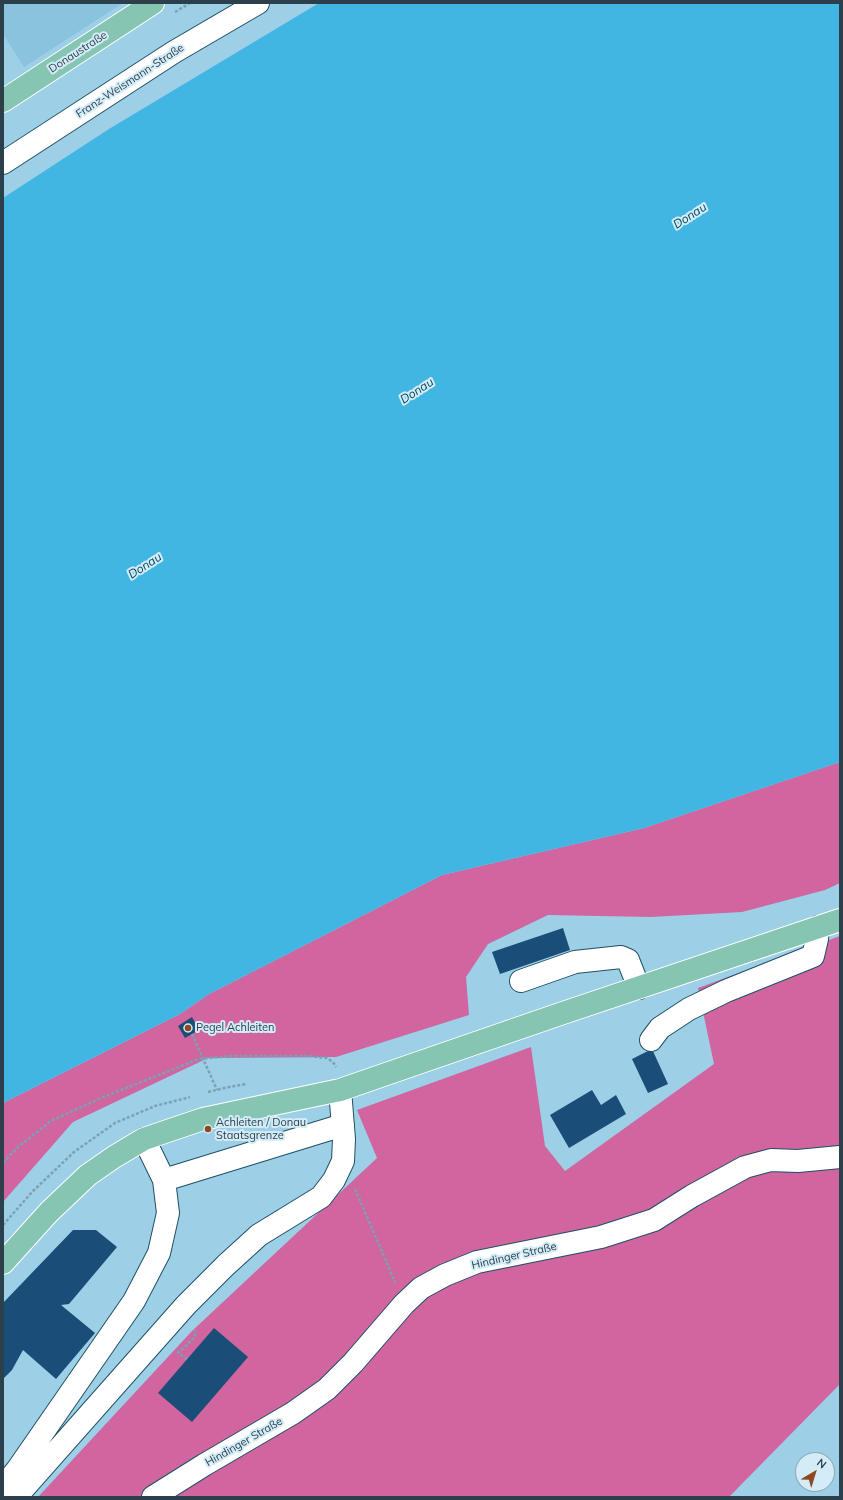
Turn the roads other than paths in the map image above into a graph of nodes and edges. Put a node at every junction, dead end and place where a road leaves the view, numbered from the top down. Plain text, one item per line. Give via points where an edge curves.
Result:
1 (153, 3) edge
2 (258, 3) edge
3 (3, 101) edge
4 (3, 163) edge
5 (840, 920) edge
6 (818, 927) junction
7 (520, 980) dead end
8 (639, 988) junction
9 (651, 1040) dead end
10 (340, 1090) junction
11 (343, 1125) junction
12 (144, 1139) junction
13 (840, 1157) edge
14 (164, 1180) junction
15 (3, 1263) edge
16 (3, 1488) edge
17 (16, 1497) edge
18 (153, 1497) edge

1 - 3 main road, Donaustraße
2 - 4 street, Franz-Weismann-Straße via 174,52
5 - 6 main road
6 - 8 main road
6 - 9 street via 813,956 726,991 689,1009 660,1028
7 - 8 street via 575,962 621,958 628,960
8 - 10 main road
10 - 11 street
10 - 12 main road via 202,1119
11 - 14 street
11 - 17 street via 343,1161 334,1180 321,1197 259,1235 186,1305
12 - 14 street
12 - 15 main road via 88,1175 49,1212
13 - 18 street, Hindinger Straße via 771,1160 745,1167 654,1220 601,1237 477,1262 445,1275 421,1288 404,1304 327,1389 293,1413
14 - 16 street via 168,1213 159,1253 134,1301

